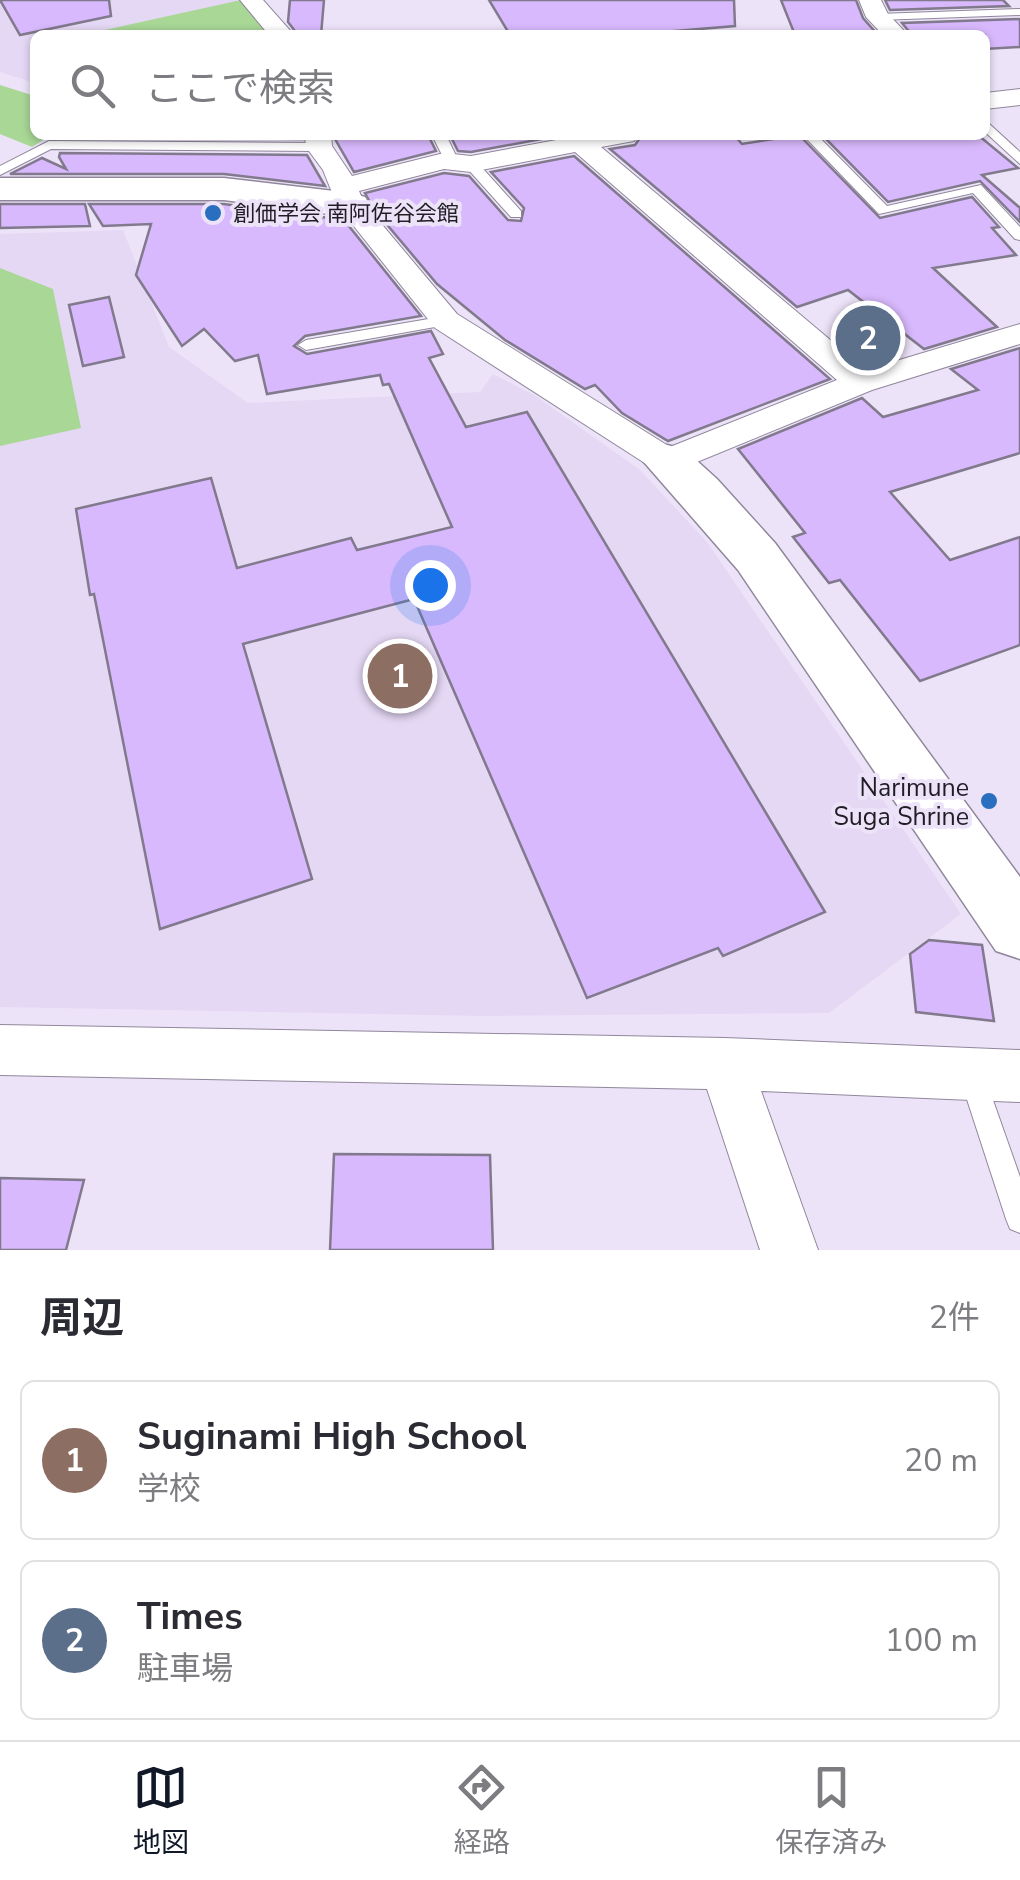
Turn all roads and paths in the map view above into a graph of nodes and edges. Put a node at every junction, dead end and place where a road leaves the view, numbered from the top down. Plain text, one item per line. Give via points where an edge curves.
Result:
1 (252, 0) edge
2 (874, 8) edge
3 (1020, 12) edge
4 (278, 30) edge
5 (892, 30) edge
6 (1020, 97) edge
7 (990, 100) edge
8 (990, 129) edge
9 (442, 140) edge
10 (578, 140) edge
11 (815, 140) edge
12 (318, 141) edge
13 (1020, 160) edge
14 (461, 163) junction
15 (0, 172) edge
16 (0, 189) edge
17 (348, 196) junction
18 (516, 214) dead end
19 (1020, 236) edge
20 (446, 321) junction
21 (1020, 334) edge
22 (306, 345) dead end
23 (860, 383) junction
24 (667, 461) junction
25 (1020, 929) edge
26 (0, 1050) edge
27 (725, 1064) junction
28 (996, 1076) edge
29 (1020, 1218) edge
30 (788, 1250) edge

1 - 4 street
2 - 3 lane
2 - 5 street
6 - 7 street
8 - 13 lane
9 - 14 lane
10 - 14 street
10 - 23 street
11 - 19 lane via 884,212 976,188
12 - 15 lane via 49,145
12 - 17 street
14 - 17 street
14 - 18 lane
16 - 17 street
17 - 20 street
20 - 22 lane
20 - 24 street
21 - 23 street
23 - 24 street
24 - 25 street via 706,494 797,610
26 - 27 street
27 - 28 street
27 - 30 street
28 - 29 lane

